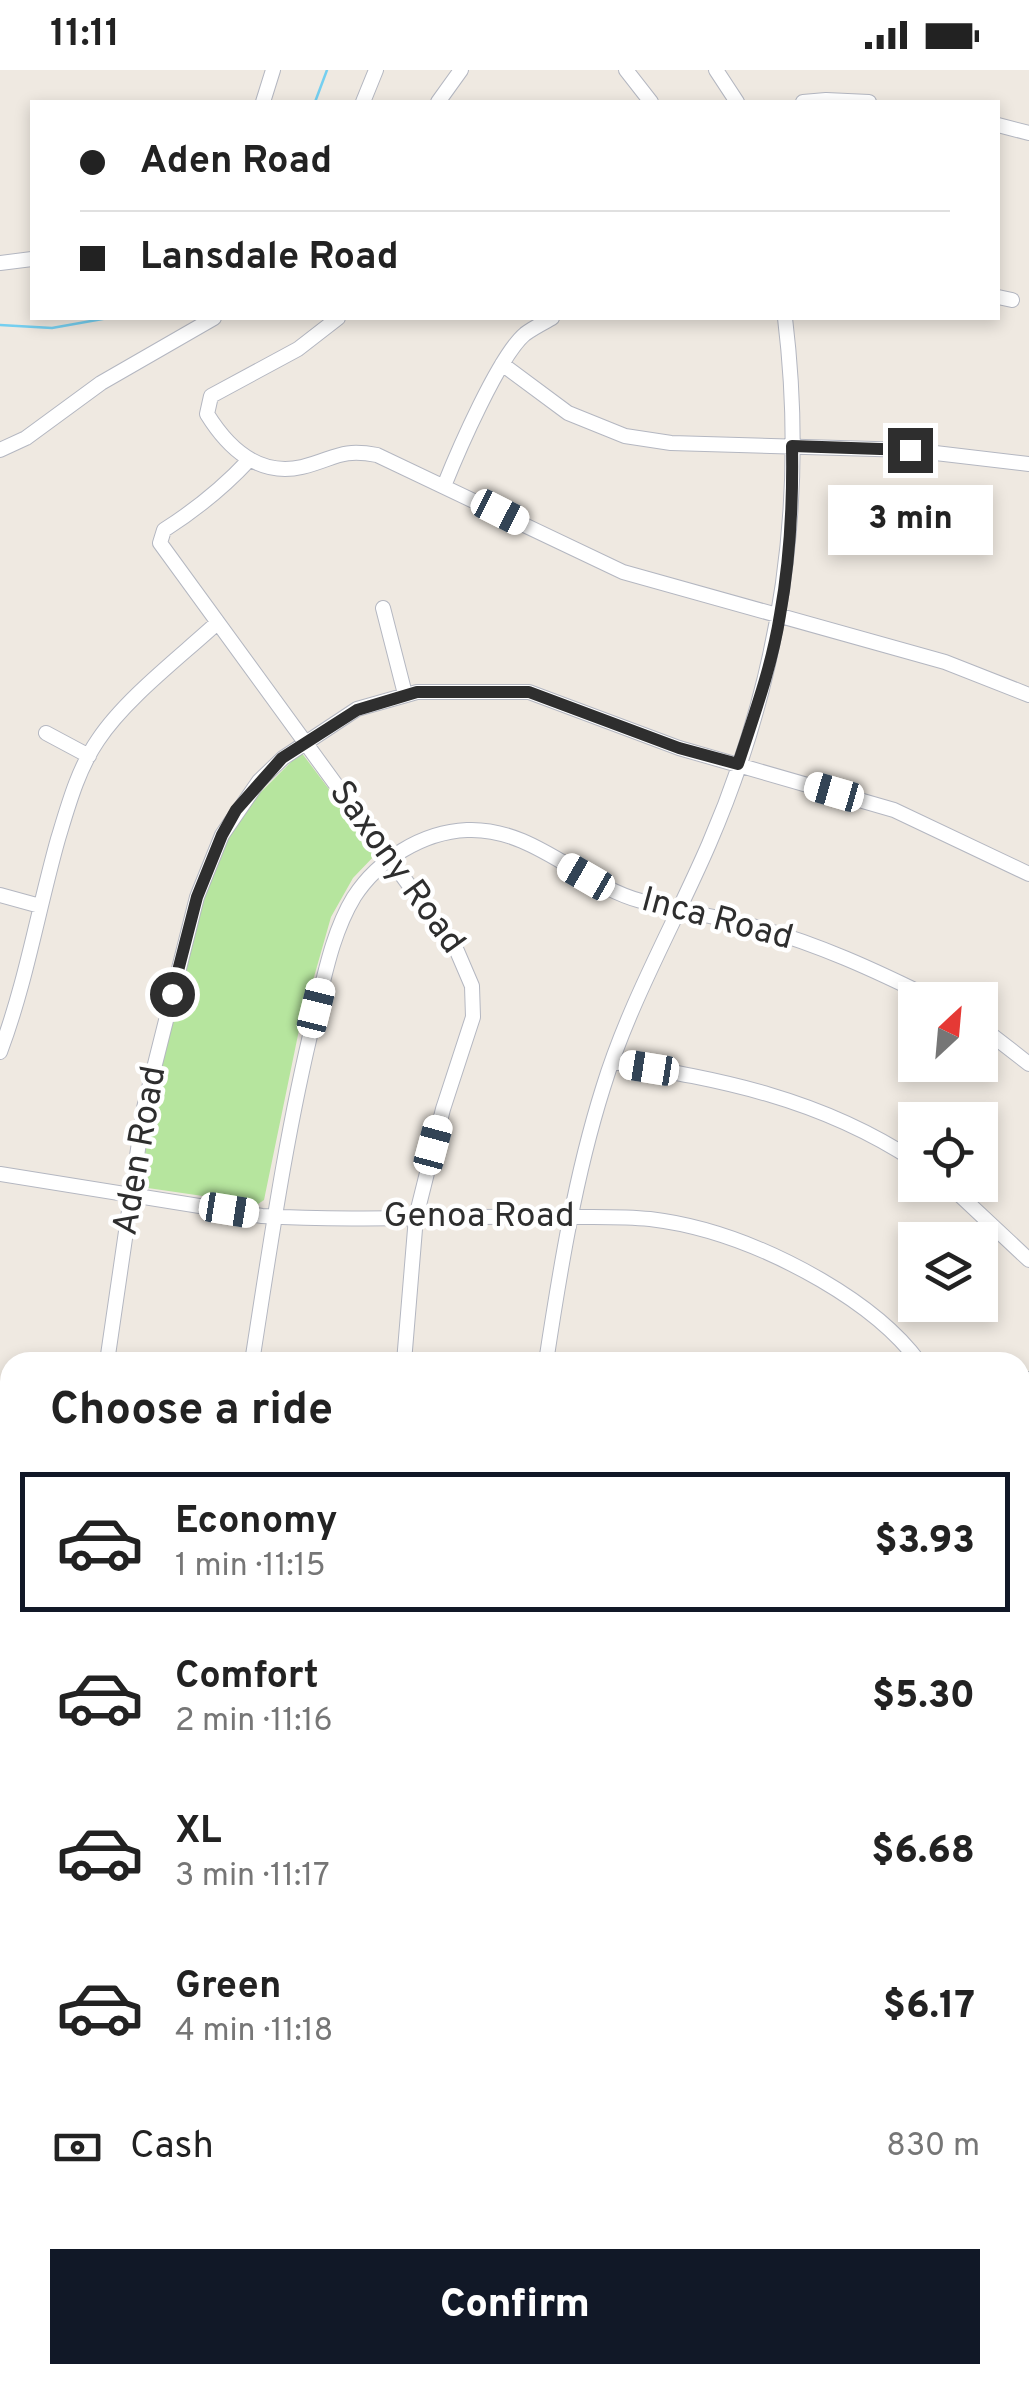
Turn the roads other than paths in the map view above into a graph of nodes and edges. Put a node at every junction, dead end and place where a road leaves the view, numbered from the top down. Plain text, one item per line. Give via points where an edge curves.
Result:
1 (273, 70) edge
2 (376, 70) edge
3 (461, 70) edge
4 (626, 70) edge
5 (716, 70) edge
6 (264, 100) edge
7 (364, 100) edge
8 (439, 100) edge
9 (649, 100) edge
10 (736, 100) edge
11 (1000, 126) edge
12 (1029, 133) edge
13 (30, 259) edge
14 (0, 263) edge
15 (211, 320) edge
16 (335, 320) edge
17 (549, 320) edge
18 (785, 320) edge
19 (502, 364) junction
20 (792, 446) junction
21 (0, 450) edge
22 (248, 460) junction
23 (1029, 464) edge
24 (444, 486) junction
25 (382, 608) dead end
26 (780, 616) junction
27 (217, 623) junction
28 (406, 694) junction
29 (1029, 695) edge
30 (46, 733) dead end
31 (305, 742) junction
32 (89, 756) junction
33 (738, 764) junction
34 (390, 858) junction
35 (1029, 874) edge
36 (0, 895) edge
37 (40, 906) junction
38 (679, 909) junction
39 (898, 983) edge
40 (998, 1040) edge
41 (0, 1052) edge
42 (612, 1062) junction
43 (1029, 1064) edge
44 (898, 1150) edge
45 (0, 1174) edge
46 (131, 1194) junction
47 (967, 1202) edge
48 (274, 1216) junction
49 (416, 1217) junction
50 (570, 1217) junction
51 (1029, 1260) edge
52 (109, 1352) edge
53 (254, 1352) edge
54 (405, 1352) edge
55 (548, 1352) edge
56 (908, 1352) edge

1 - 6 street
2 - 7 street
3 - 8 street
4 - 9 street
5 - 10 street
11 - 12 street
13 - 14 street
15 - 21 street
16 - 22 street via 298,349 211,396 207,414
17 - 19 street via 524,335
18 - 20 street
19 - 20 street via 568,413 625,436
19 - 24 street
20 - 23 street
20 - 26 street
22 - 24 street via 286,468 356,451
22 - 27 street, Saxony Road via 220,492 161,538
24 - 26 street via 622,572
25 - 28 street
26 - 29 street via 945,662
26 - 33 street
27 - 31 street, Saxony Road
27 - 32 street via 115,718
28 - 31 street, Aden Road via 357,710
28 - 33 street, Aden Road via 529,692
30 - 32 street
31 - 34 street, Saxony Road
31 - 46 street, Aden Road via 236,810 197,897 144,1108
32 - 37 street via 66,810
33 - 35 street, Aden Road via 894,810
33 - 38 street
34 - 38 street, Inca Road via 445,833 484,831 530,844 606,888
34 - 48 street via 343,916 303,1062
34 - 49 street, Saxony Road via 466,966 474,1006
36 - 37 street
37 - 41 street
38 - 39 street, Inca Road via 805,942
38 - 42 street
40 - 43 street
42 - 44 street via 721,1080 806,1104
42 - 50 street
45 - 46 street, Genoa Road
46 - 48 street, Genoa Road
46 - 52 street, Aden Road
47 - 51 street
48 - 49 street, Genoa Road
48 - 53 street
49 - 50 street, Genoa Road
49 - 54 street, Saxony Road
50 - 55 street
50 - 56 street, Genoa Road via 664,1221 769,1252 851,1298

